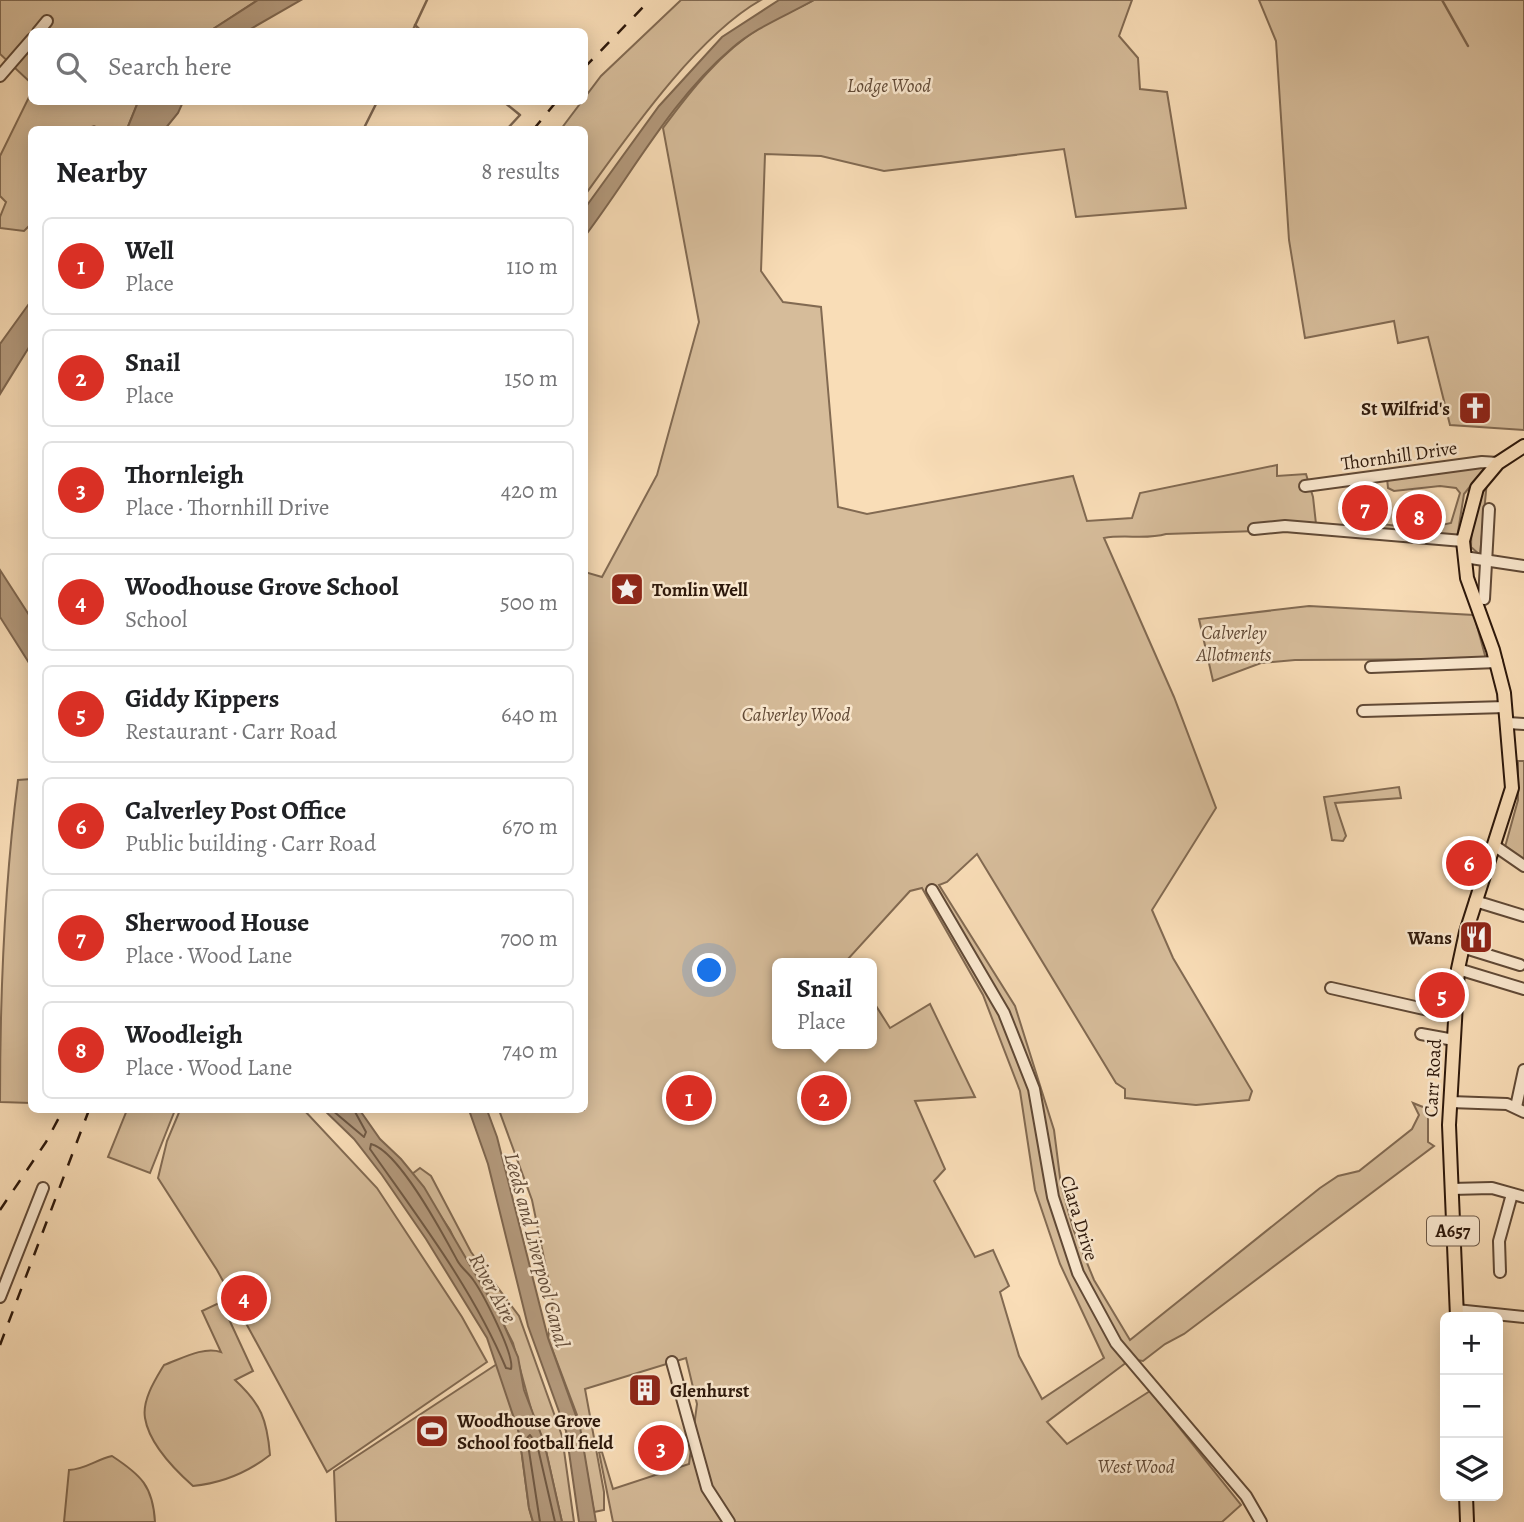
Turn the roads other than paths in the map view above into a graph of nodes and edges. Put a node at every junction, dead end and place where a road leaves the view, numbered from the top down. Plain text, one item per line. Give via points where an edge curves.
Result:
1 (47, 21) dead end
2 (41, 28) edge
3 (28, 44) edge
4 (0, 76) edge
5 (1524, 446) edge
6 (1498, 463) junction
7 (1305, 486) dead end
8 (1489, 509) dead end
9 (1254, 529) dead end
10 (1463, 541) junction
11 (1464, 557) junction
12 (1484, 559) junction
13 (1524, 566) edge
14 (1483, 599) dead end
15 (1497, 662) junction
16 (1371, 667) dead end
17 (1506, 707) junction
18 (1363, 711) dead end
19 (1508, 723) junction
20 (1524, 724) edge
21 (1495, 846) junction
22 (1524, 866) edge
23 (932, 890) dead end
24 (1475, 901) junction
25 (1524, 916) edge
26 (1462, 947) junction
27 (1520, 965) dead end
28 (1458, 970) junction
29 (1331, 988) dead end
30 (1524, 989) edge
31 (1455, 1016) junction
32 (1421, 1034) dead end
33 (1454, 1040) junction
34 (1524, 1070) edge
35 (1450, 1102) junction
36 (1520, 1110) edge
37 (43, 1188) dead end
38 (1451, 1189) junction
39 (1512, 1194) junction
40 (1524, 1197) edge
41 (1500, 1272) dead end
42 (0, 1297) edge
43 (1457, 1312) edge
44 (1503, 1316) edge
45 (1524, 1317) edge
46 (672, 1362) dead end
47 (1466, 1501) edge
48 (729, 1522) edge
49 (1261, 1522) edge
50 (1467, 1522) edge

1 - 2 street
3 - 4 street
5 - 6 main road, A657
6 - 7 street, Thornhill Drive
6 - 10 main road, Carr Road / A657 via 1477,488
8 - 12 street
9 - 10 street via 1285,526
10 - 11 main road, Carr Road / A657
11 - 12 street
11 - 15 main road, Carr Road / A657
12 - 13 street
12 - 14 street
15 - 16 street
15 - 17 main road, Carr Road / A657
17 - 18 street
17 - 19 main road, Carr Road / A657
19 - 20 street
19 - 21 main road, Carr Road / A657 via 1512,788
21 - 22 street
21 - 24 main road, Carr Road / A657
23 - 49 street, Clara Drive via 1004,1013 1034,1089 1053,1197 1079,1273 1116,1343 1246,1496
24 - 25 street
24 - 26 main road, Carr Road / A657
26 - 27 street
26 - 28 main road, Carr Road / A657
28 - 30 street
28 - 31 main road, Carr Road / A657
29 - 31 street
31 - 33 main road, Carr Road / A657
32 - 33 street
33 - 35 main road, Carr Road / A657
34 - 36 street
35 - 36 street
35 - 38 main road, Carr Road / A657
37 - 42 street
38 - 39 street
38 - 43 main road, Carr Road / A657
39 - 40 street
39 - 41 street via 1499,1241
44 - 45 street
46 - 48 street via 707,1488
47 - 50 main road

